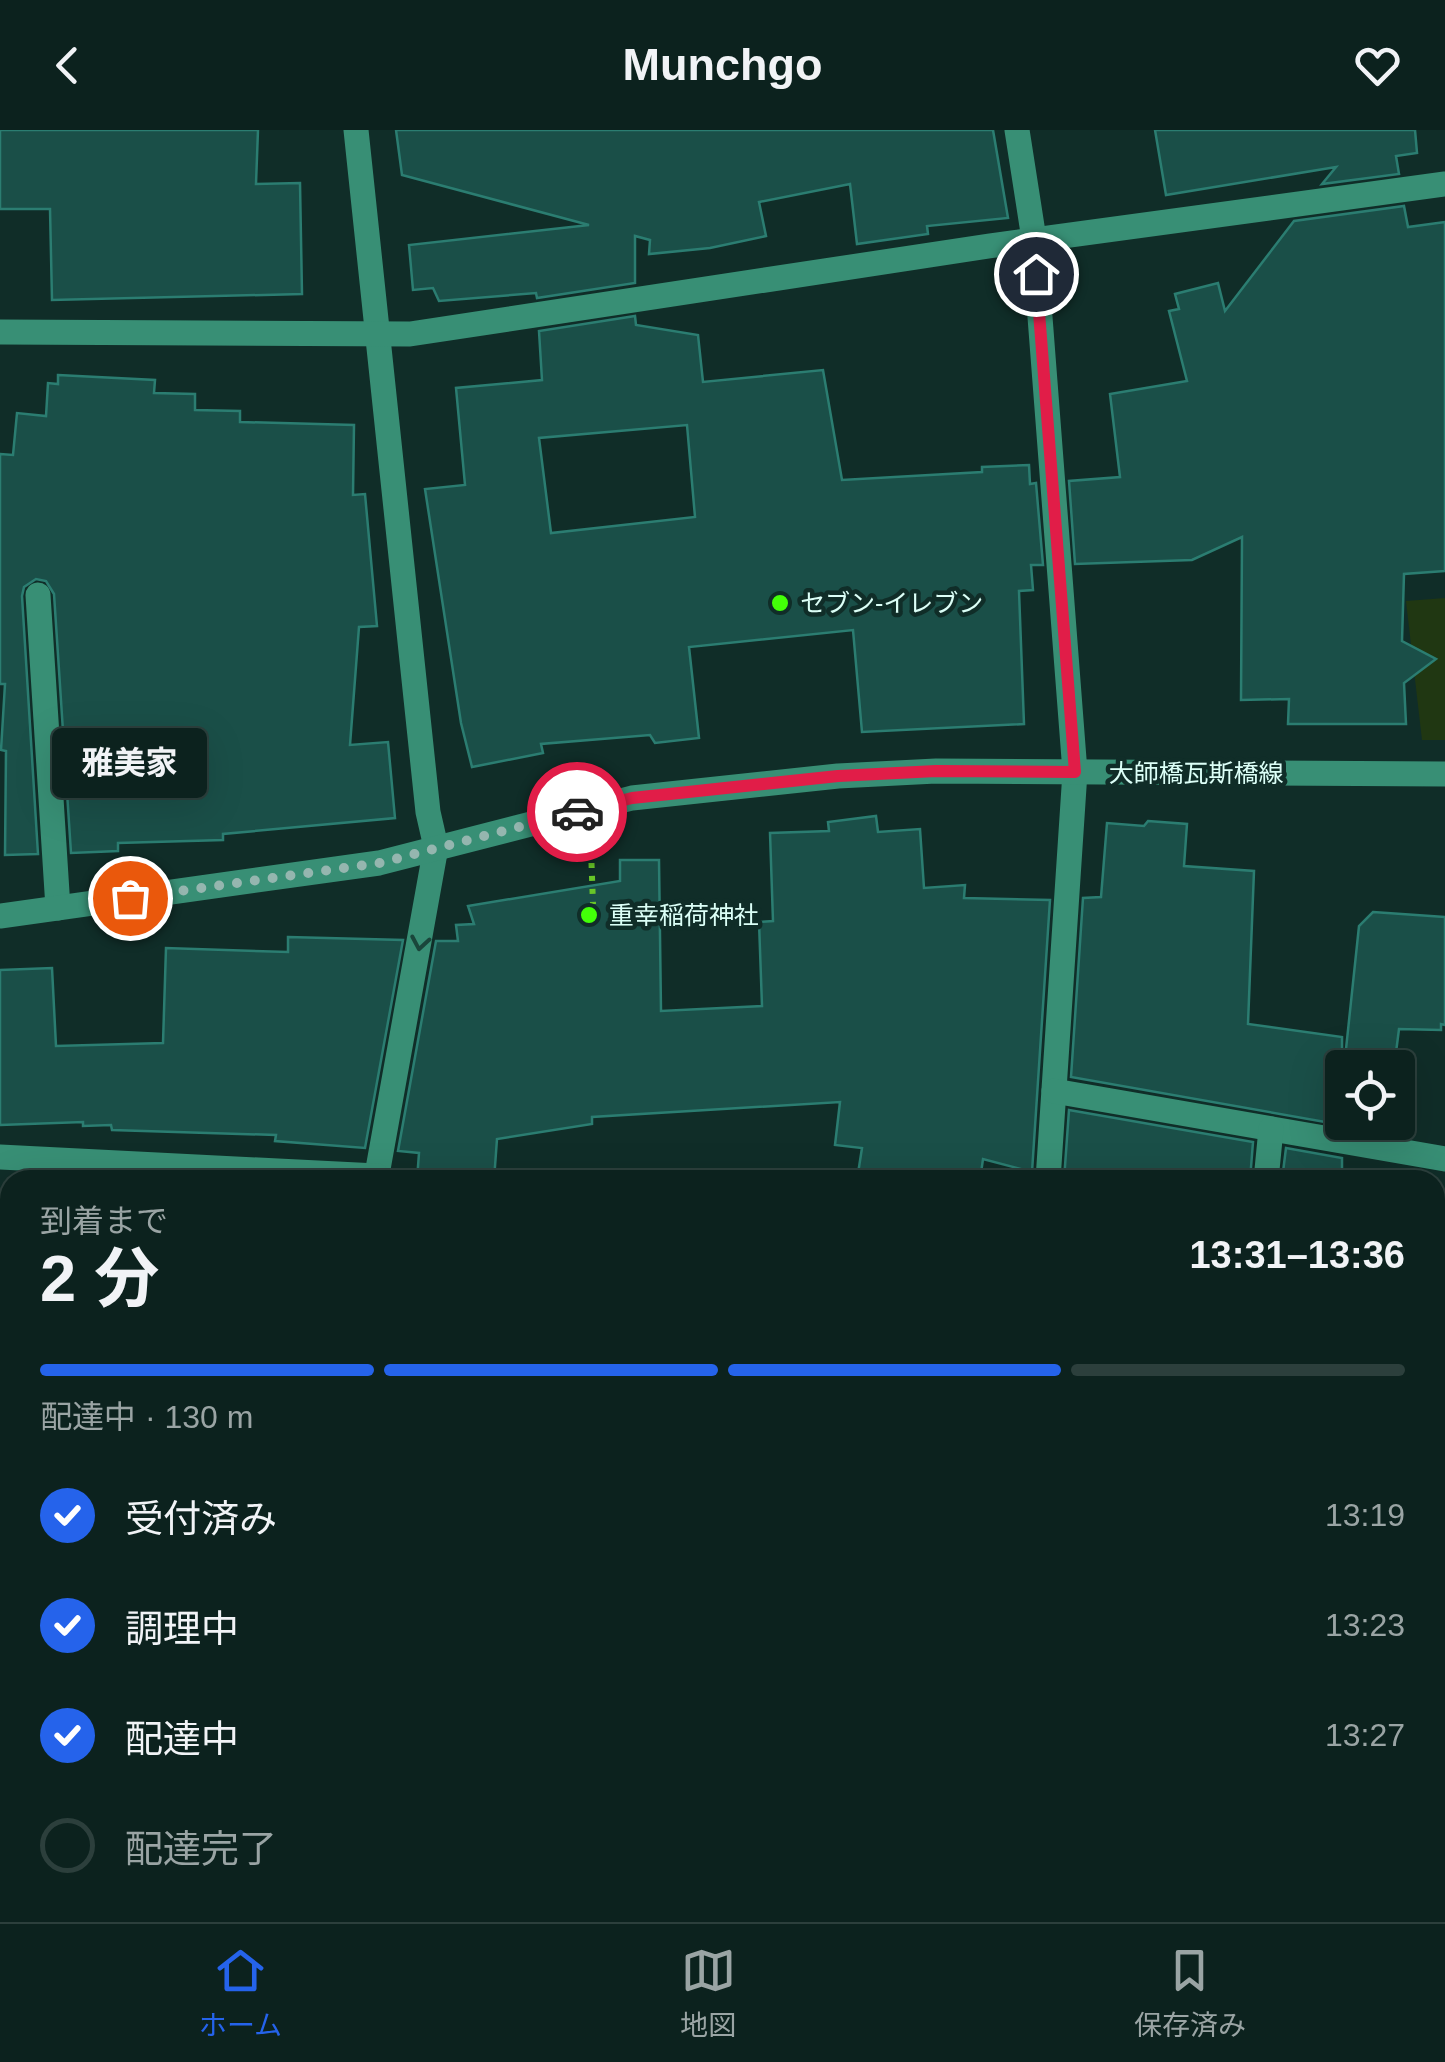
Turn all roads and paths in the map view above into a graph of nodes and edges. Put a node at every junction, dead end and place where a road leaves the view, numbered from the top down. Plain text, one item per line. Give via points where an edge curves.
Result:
1 (356, 130) edge
2 (1017, 130) edge
3 (1445, 184) edge
4 (1034, 239) junction
5 (0, 332) edge
6 (376, 336) junction
7 (38, 595) dead end
8 (1075, 772) junction
9 (1445, 774) edge
10 (436, 847) junction
11 (590, 848) dead end
12 (592, 904) dead end
13 (58, 908) junction
14 (0, 916) edge
15 (1054, 1091) junction
16 (1272, 1129) junction
17 (0, 1157) edge
18 (1445, 1159) edge
19 (233, 1170) edge
20 (377, 1170) edge
21 (1049, 1170) edge
22 (1267, 1170) edge

1 - 6 street
2 - 4 street
3 - 4 street
4 - 6 street
4 - 8 street
5 - 6 street
6 - 10 street
7 - 13 street
8 - 9 street, 大師橋瓦斯橋線
8 - 10 street, 大師橋瓦斯橋線 via 838,776 651,796
8 - 15 street
10 - 13 street, 大師橋瓦斯橋線 via 380,863
10 -> 20 street
11 - 12 path
13 - 14 street, 大師橋瓦斯橋線
15 - 16 street
15 - 21 street
16 - 18 street
16 - 22 street
17 - 19 street

